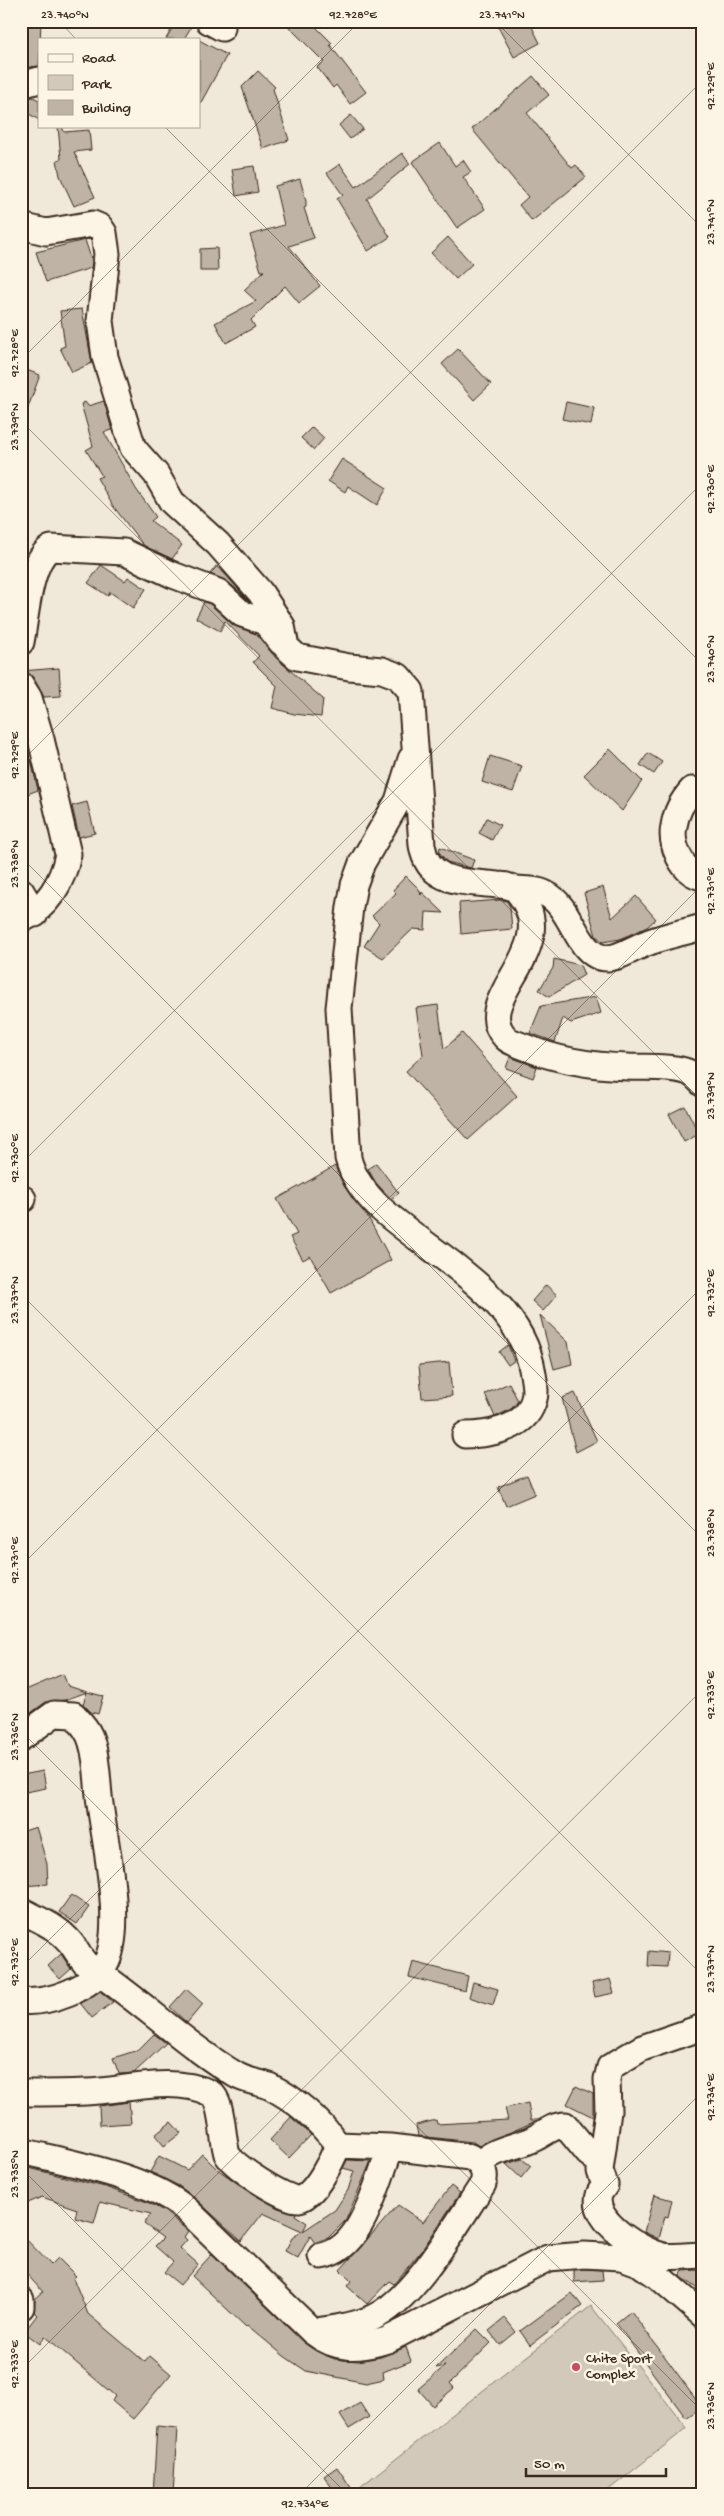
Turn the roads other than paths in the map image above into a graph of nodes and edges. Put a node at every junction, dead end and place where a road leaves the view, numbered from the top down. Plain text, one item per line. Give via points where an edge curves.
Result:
1 (38, 80) edge
2 (21, 85) edge
3 (21, 226) edge
4 (21, 642) edge
5 (286, 647) junction
6 (21, 685) edge
7 (415, 745) junction
8 (692, 790) dead end
9 (703, 876) edge
10 (516, 889) junction
11 (21, 892) edge
12 (28, 917) edge
13 (703, 927) edge
14 (703, 1084) edge
15 (465, 1435) dead end
16 (21, 1738) edge
17 (21, 1910) edge
18 (98, 1974) junction
19 (21, 2001) edge
20 (703, 2027) edge
21 (21, 2093) edge
22 (338, 2145) junction
23 (391, 2147) junction
24 (21, 2151) edge
25 (601, 2163) junction
26 (480, 2164) junction
27 (703, 2255) edge
28 (321, 2256) dead end
29 (21, 2300) edge
30 (21, 2307) edge
31 (703, 2315) edge
32 (313, 2332) junction

1 - 2 street
3 - 5 street via 46,232 93,224 104,233 107,254 100,321 104,357 133,448 156,474 172,502 218,544 260,592 282,626
4 - 5 street via 36,564 51,548 124,552 218,592 242,614 265,622
5 - 7 street via 297,657 382,670 398,676 411,691
6 - 12 street via 29,698 41,738 68,854 64,874
7 - 10 street via 422,845 427,863 440,876
7 - 15 street via 398,800 362,863 350,907 339,1008 348,1158 362,1189 380,1208 475,1283 506,1313 522,1338 532,1366 536,1397 528,1414 518,1423 479,1435
8 - 9 street via 684,798 673,835 682,862 688,870
10 - 13 street via 544,892 554,898 575,927 583,945 594,955 608,958
10 - 14 street via 524,901 532,930 530,946 497,1010 498,1029 506,1038 542,1054 596,1064 687,1071
11 - 12 street
16 - 18 street via 54,1714 65,1713 74,1715 86,1728 92,1742 114,1930 111,1950
17 - 18 street via 56,1928 71,1942 80,1958
18 - 19 street via 66,1995 35,2003
18 - 22 street via 238,2076 268,2086 298,2104 323,2125
20 - 25 street via 642,2048 610,2067 606,2079 608,2111
21 - 22 street via 86,2092 168,2085 208,2092 217,2100 226,2151 232,2162 284,2195 296,2199 305,2196 315,2186
22 - 23 street
23 - 26 street via 470,2157
23 - 28 street via 354,2235 338,2251
24 - 32 street via 100,2171 169,2196
25 - 26 street via 588,2153 566,2125 560,2125 533,2140 488,2157
25 - 27 street via 600,2172 605,2185 599,2196 601,2208 621,2236 652,2253
26 - 32 street via 485,2175 483,2184 401,2299 365,2321
29 - 30 street
31 - 32 street via 640,2264 621,2257 584,2255 548,2258 387,2340 369,2345 333,2345

